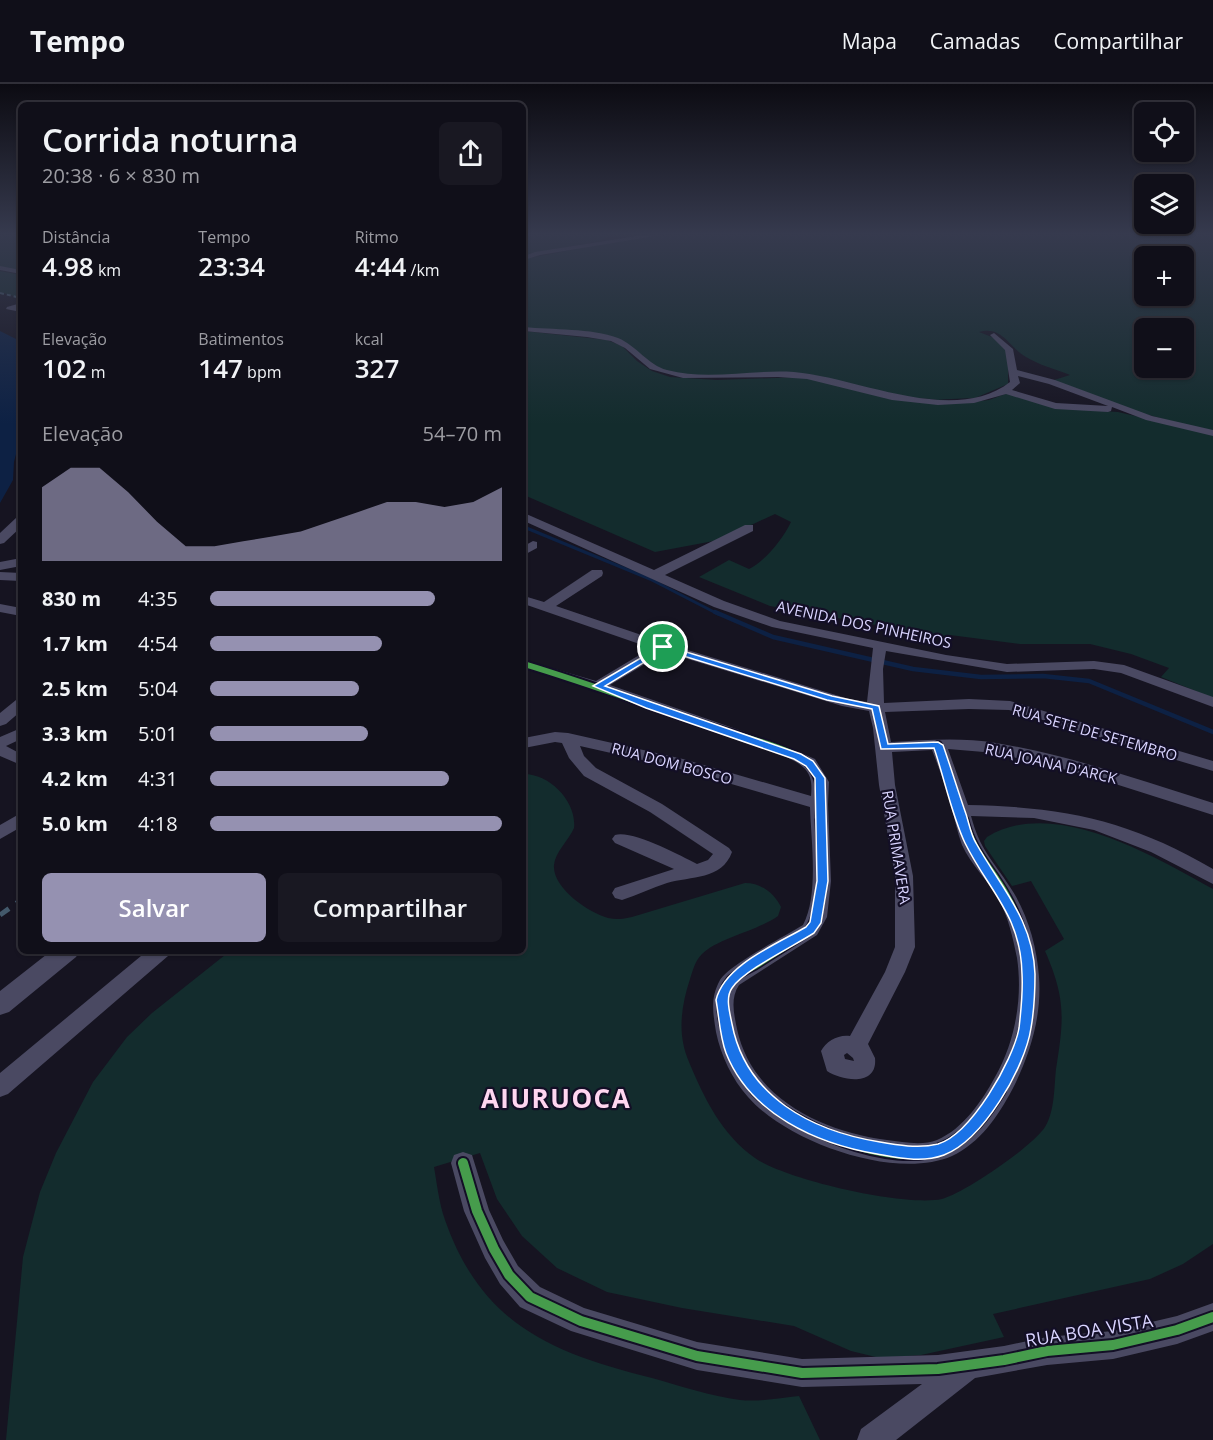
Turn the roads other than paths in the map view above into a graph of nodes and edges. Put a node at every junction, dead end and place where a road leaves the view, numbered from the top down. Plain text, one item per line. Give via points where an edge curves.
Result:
1 (526, 329) edge
2 (994, 334) dead end
3 (1013, 372) junction
4 (1007, 391) junction
5 (1128, 411) junction
6 (1213, 433) edge
7 (526, 518) edge
8 (18, 526) edge
9 (748, 528) dead end
10 (0, 540) edge
11 (18, 563) edge
12 (0, 566) edge
13 (597, 573) dead end
14 (655, 575) junction
15 (0, 576) edge
16 (18, 577) edge
17 (526, 601) edge
18 (546, 607) junction
19 (0, 608) edge
20 (18, 611) edge
21 (663, 647) junction
22 (878, 657) junction
23 (526, 665) edge
24 (598, 686) junction
25 (1213, 702) edge
26 (876, 708) junction
27 (18, 734) edge
28 (568, 738) junction
29 (0, 743) edge
30 (526, 743) edge
31 (938, 745) junction
32 (884, 747) junction
33 (0, 750) edge
34 (18, 758) edge
35 (1213, 766) edge
36 (819, 804) junction
37 (1213, 809) edge
38 (961, 810) junction
39 (18, 821) edge
40 (0, 833) edge
41 (621, 839) dead end
42 (695, 871) junction
43 (1213, 877) edge
44 (622, 893) dead end
45 (64, 954) edge
46 (157, 954) edge
47 (0, 1005) edge
48 (855, 1047) dead end
49 (0, 1088) edge
50 (464, 1163) dead end
51 (1213, 1317) edge
52 (968, 1366) junction
53 (872, 1440) edge

1 - 4 street via 611,339 628,346 651,367 675,375 721,378 793,374 921,400 975,400
2 - 3 street via 1008,346
3 - 4 street via 1015,383
3 - 5 street via 1052,382
4 - 5 street via 1055,406
5 - 6 street
7 - 14 street, AVENIDA DOS PINHEIROS
8 - 10 street
9 - 14 street
11 - 12 street
13 - 18 street
14 - 22 street, AVENIDA DOS PINHEIROS via 749,616
15 - 16 street
17 - 18 street, RUA SETE DE SETEMBRO
18 - 21 street, RUA SETE DE SETEMBRO
19 - 20 street
21 - 24 street
21 - 26 street, RUA SETE DE SETEMBRO via 830,699
22 - 25 street, AVENIDA DOS PINHEIROS via 1007,668 1094,665 1124,669
22 - 26 street, RUA PRIMAVERA
23 - 24 street
24 - 36 street via 805,760 820,778
26 - 32 street, RUA PRIMAVERA
26 - 35 street, RUA SETE DE SETEMBRO via 1004,705
27 - 29 street
28 - 30 street, RUA DOM BOSCO
28 - 36 street, RUA DOM BOSCO via 677,763
28 - 42 street via 577,758 590,772 656,808 723,852 717,862
31 - 32 street, RUA JOANA D'ARCK
31 - 37 street, RUA JOANA D'ARCK via 982,746 1018,753 1114,777
31 - 38 street
32 - 48 street, RUA PRIMAVERA via 906,892 905,947
33 - 34 street
36 - 38 street via 822,881 816,923 739,973 726,986 722,1000 732,1052 766,1100 802,1125 851,1144 916,1154 953,1144 982,1116 999,1092 1019,1050 1028,1007 1028,961 1021,934 1005,895 970,842
38 - 43 street via 1083,820 1155,846
39 - 40 street
41 - 42 street
42 - 44 street
45 - 47 street
46 - 49 street
50 - 52 street, RUA BOA VISTA via 477,1211 503,1265 530,1297 556,1311 697,1356 802,1373
51 - 52 street, RUA BOA VISTA via 1113,1345 1047,1351
52 - 53 street

